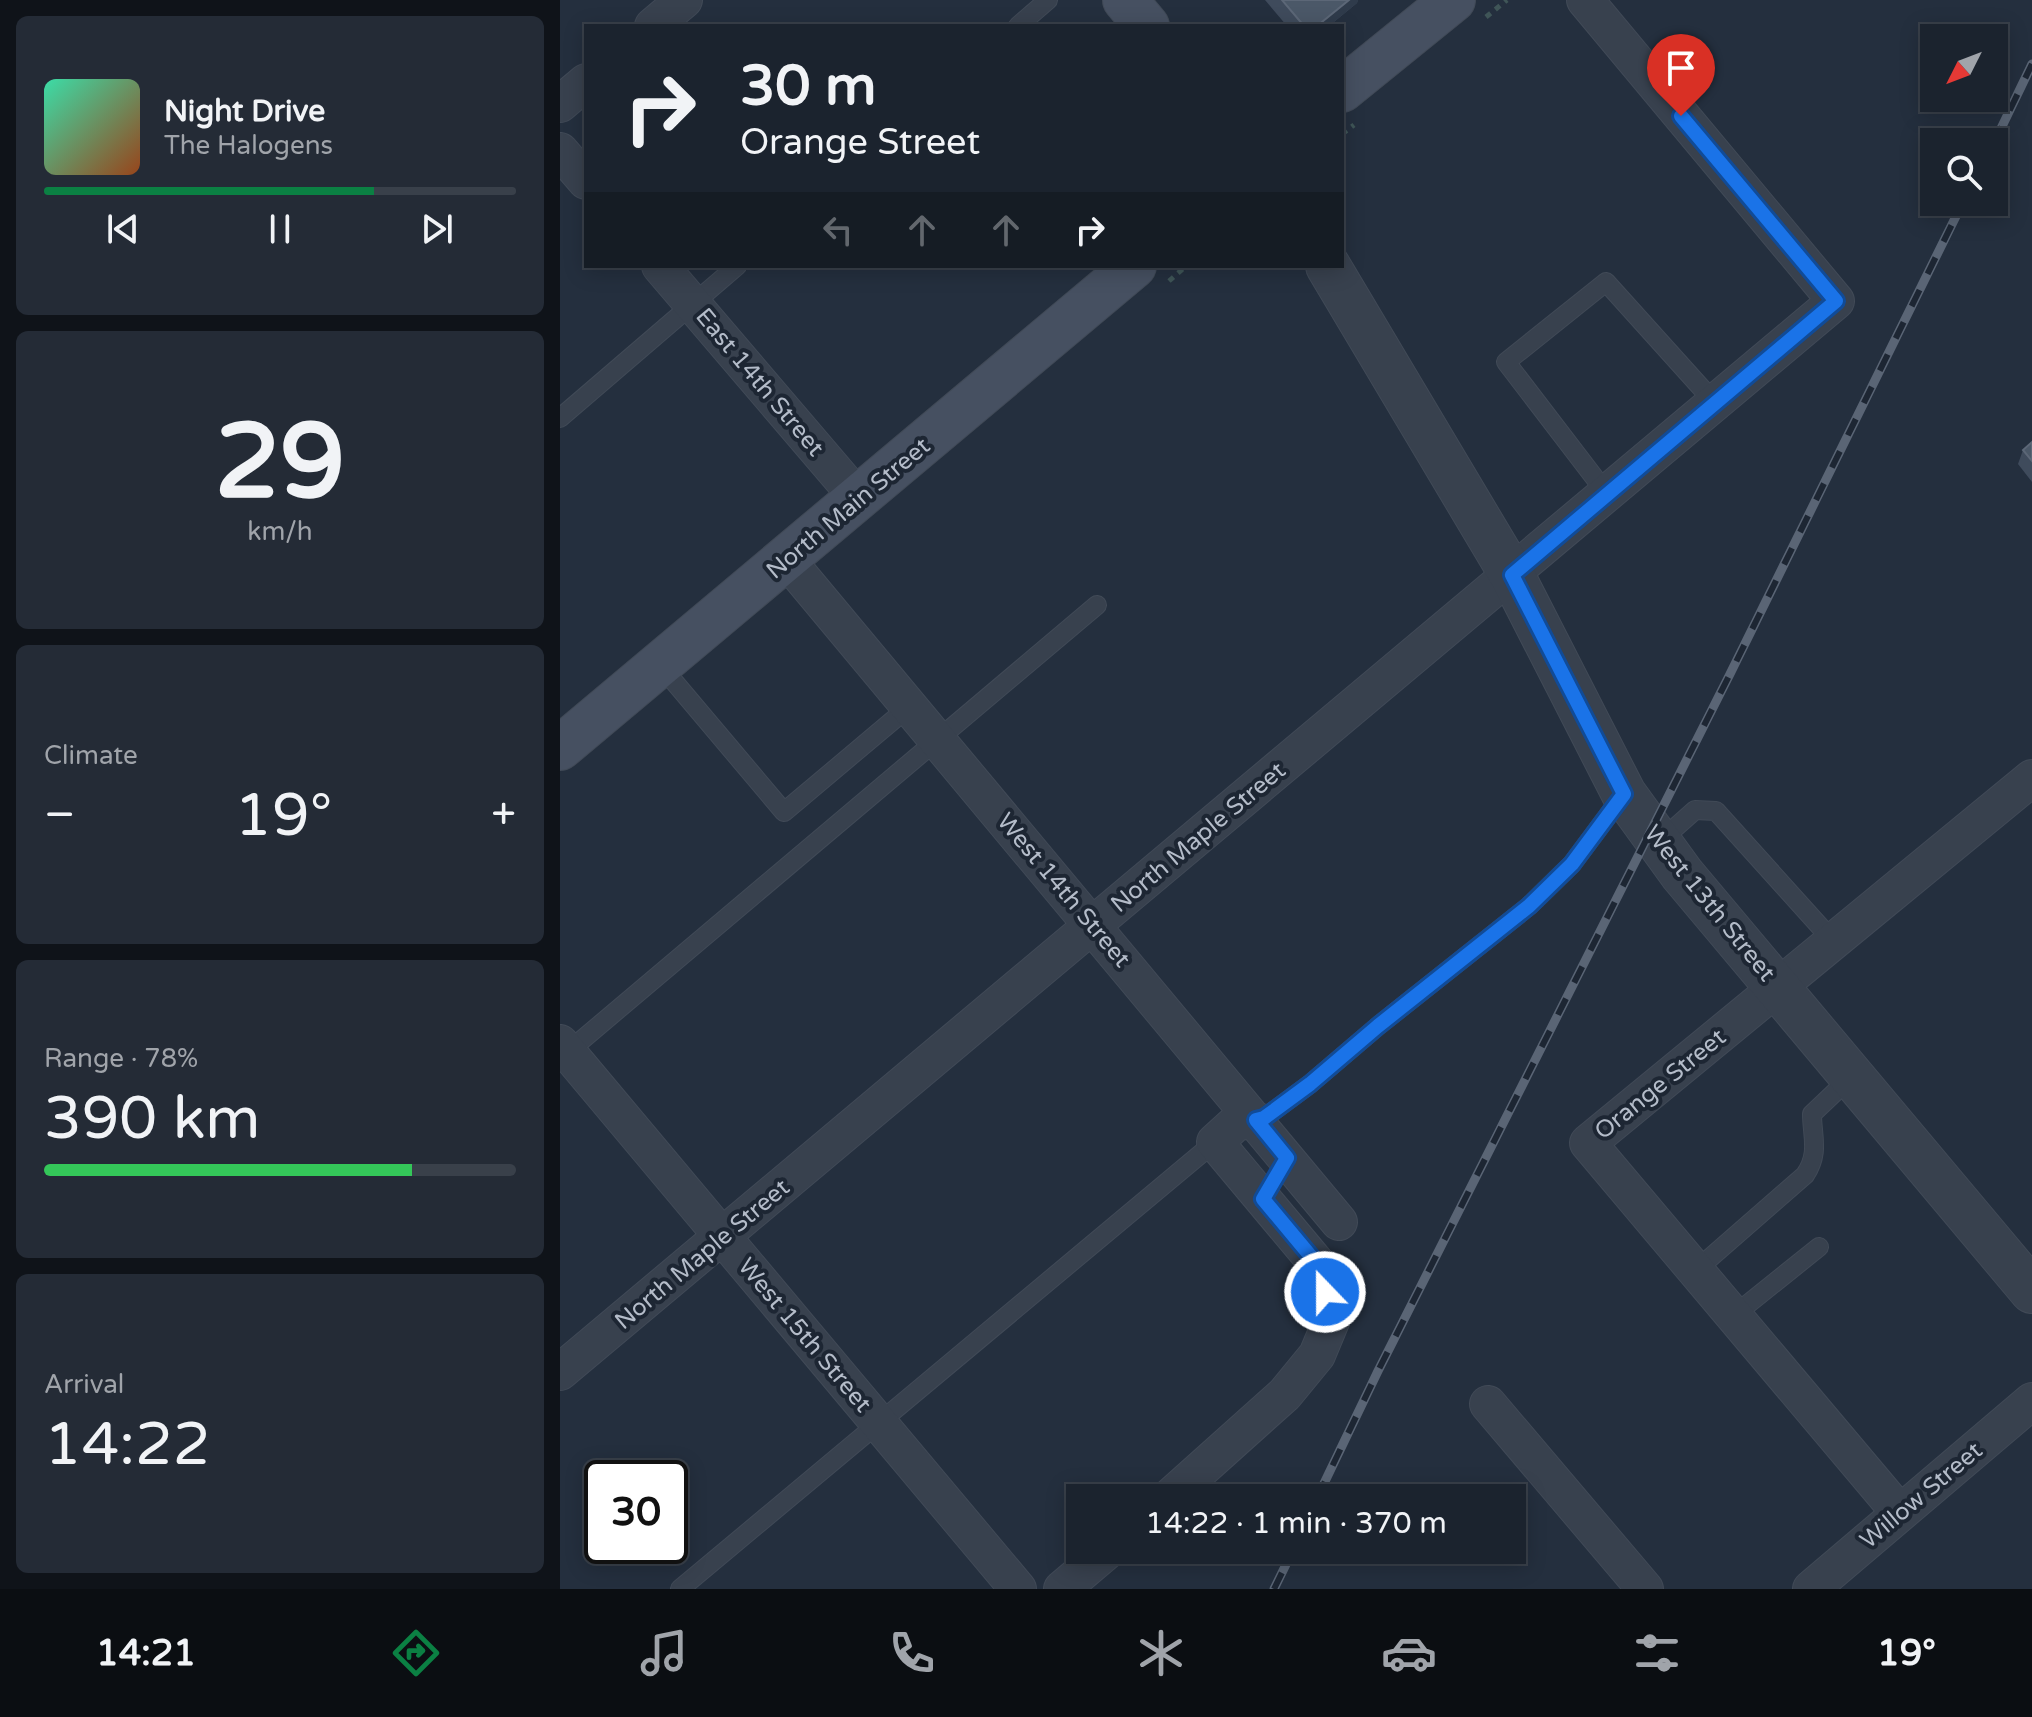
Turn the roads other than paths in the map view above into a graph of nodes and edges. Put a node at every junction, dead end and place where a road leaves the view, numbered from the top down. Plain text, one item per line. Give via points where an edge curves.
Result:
1 (684, 0) edge
2 (1048, 0) edge
3 (1125, 0) edge
4 (1453, 0) edge
5 (1585, 0) edge
6 (655, 24) edge
7 (1020, 24) edge
8 (1145, 24) edge
9 (584, 84) edge
10 (1348, 85) edge
11 (560, 104) edge
12 (560, 151) edge
13 (584, 179) edge
14 (662, 268) edge
15 (735, 268) edge
16 (1132, 268) edge
17 (1329, 268) edge
18 (693, 304) junction
19 (1715, 403) junction
20 (560, 418) edge
21 (1607, 494) junction
22 (859, 499) junction
23 (787, 560) junction
24 (1512, 575) junction
25 (1097, 605) dead end
26 (660, 665) junction
27 (910, 706) junction
28 (565, 735) edge
29 (938, 740) junction
30 (2032, 778) edge
31 (1624, 794) junction
32 (1659, 842) junction
33 (1093, 925) junction
34 (1834, 942) junction
35 (1778, 988) junction
36 (563, 1052) edge
37 (1852, 1076) junction
38 (1256, 1120) junction
39 (1215, 1142) junction
40 (1287, 1158) junction
41 (1263, 1199) junction
42 (1339, 1222) dead end
43 (722, 1236) junction
44 (1819, 1247) dead end
45 (1695, 1271) junction
46 (2032, 1291) edge
47 (1733, 1316) junction
48 (560, 1372) edge
49 (2032, 1401) edge
50 (1488, 1404) dead end
51 (879, 1423) junction
52 (1185, 1484) edge
53 (1900, 1513) junction
54 (1091, 1564) edge
55 (680, 1589) edge
56 (1018, 1589) edge
57 (1062, 1589) edge
58 (1645, 1589) edge
59 (1811, 1589) edge

1 - 6 street
2 - 7 lane
3 - 8 main road
4 - 10 main road
5 - 19 street, North Maple Street via 1836,301
9 - 11 street
12 - 13 street
14 - 18 street, East 14th Street
15 - 18 lane
16 - 22 main road, North Main Street
17 - 24 street, West 13th Street
18 - 20 lane
18 - 22 street, East 14th Street
19 - 21 street, North Maple Street
19 - 21 lane via 1606,282 1506,362
21 - 24 street, North Maple Street
22 - 23 main road, North Main Street
23 - 26 main road, North Main Street
23 - 27 street, West 14th Street
24 - 31 street, West 13th Street
24 - 33 street, North Maple Street
25 - 29 lane
26 - 27 lane via 784,812
26 - 28 main road, North Main Street
27 - 29 street, West 14th Street
29 - 33 street, West 14th Street
29 - 36 lane
30 - 34 street, Orange Street
31 - 32 street, West 13th Street
31 - 38 lane via 1572,864 1529,906 1310,1084
32 - 34 lane via 1695,810 1716,811
32 - 35 street, West 13th Street
33 - 38 street, West 14th Street
33 - 43 street, North Maple Street
34 - 35 street, Orange Street
35 - 37 street, West 13th Street
35 - 45 street, Orange Street via 1588,1143
36 - 43 street, West 15th Street
37 - 45 lane via 1812,1114 1816,1135 1805,1175
37 - 46 street, West 13th Street
38 - 39 street via 1237,1122
38 - 40 street, West 14th Street
39 - 41 street
39 - 51 lane
40 - 41 street
40 - 42 street, West 14th Street
41 - 52 street via 1318,1265 1332,1319 1317,1355 1285,1394
43 - 48 street, North Maple Street
43 - 51 street, West 15th Street
44 - 47 lane
45 - 47 street, Orange Street
47 - 53 street, Orange Street
49 - 53 street, Willow Street
50 - 58 street
51 - 55 lane
51 - 56 street, West 15th Street
53 - 59 street, Willow Street
54 - 57 street

